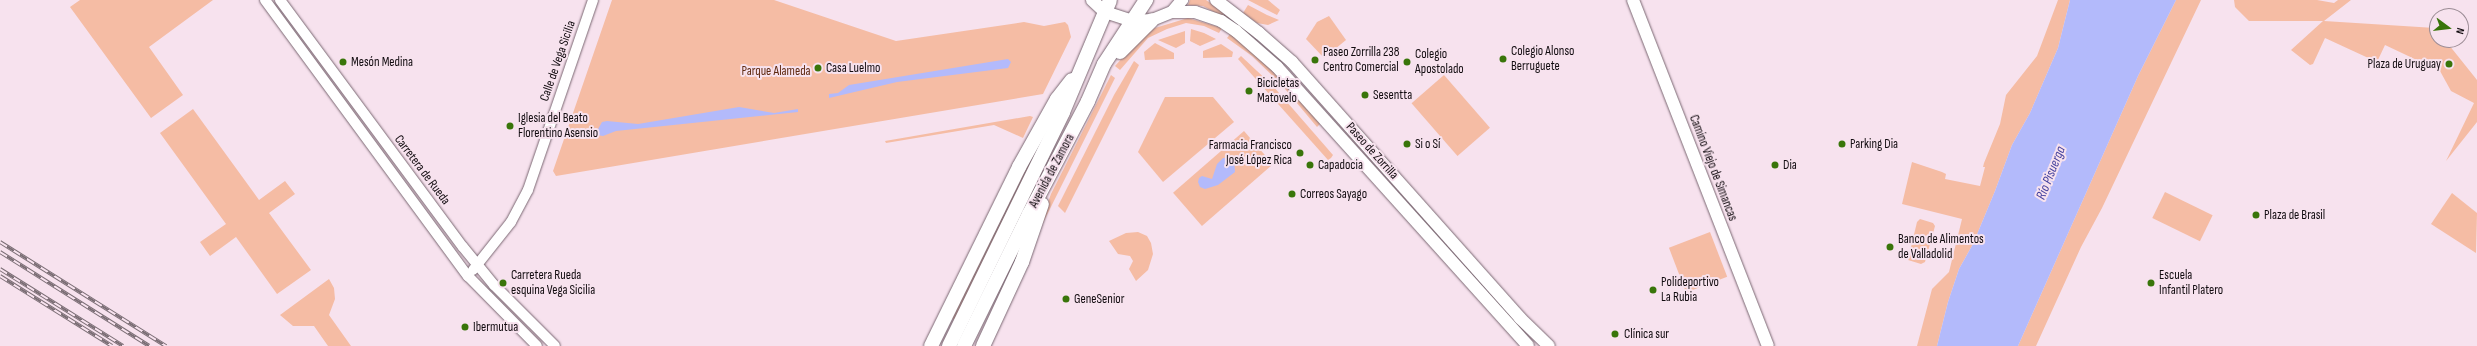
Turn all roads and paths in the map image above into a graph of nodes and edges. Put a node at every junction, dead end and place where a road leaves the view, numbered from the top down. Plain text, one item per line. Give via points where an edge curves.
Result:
1 (265, 0) edge
2 (280, 0) edge
3 (593, 0) edge
4 (1092, 0) edge
5 (1146, 0) edge
6 (1182, 0) edge
7 (1216, 0) edge
8 (1633, 0) edge
9 (1108, 6) edge
10 (1172, 12) junction
11 (1152, 20) junction
12 (1133, 21) junction
13 (1085, 62) junction
14 (1088, 101) junction
15 (1055, 166) junction
16 (477, 265) junction
17 (468, 276) junction
18 (963, 338) edge
19 (537, 346) edge
20 (555, 346) edge
21 (931, 346) edge
22 (949, 346) edge
23 (983, 346) edge
24 (1528, 346) edge
25 (1549, 346) edge
26 (1768, 346) edge

1 - 17 street, Carretera de Rueda
2 - 16 street, Carretera de Rueda
3 - 16 street, Calle de Vega Sicilia via 528,190 511,222
4 - 9 main road, Paseo de Zorrilla
5 - 12 highway, Avenida de Zamora
6 - 10 main road, Paseo de Zorrilla
7 - 25 main road, Paseo de Zorrilla via 1292,62 1520,318
8 - 26 main road, Camino Viejo de Simancas
9 - 12 main road, Paseo de Zorrilla
9 - 13 highway, Avenida de Zamora
10 - 11 main road, Paseo de Zorrilla
10 - 24 main road, Paseo de Zorrilla via 1195,12 1221,21 1277,67
11 - 12 main road, Paseo de Zorrilla
11 - 14 highway via 1126,45
12 - 14 highway, Avenida de Zamora via 1110,52
13 - 18 highway, Avenida de Zamora
13 - 21 highway via 1057,99 1019,167
14 - 15 highway, Avenida de Zamora
15 - 18 highway, Avenida de Zamora
15 - 23 highway via 1022,262
16 - 17 street, Calle de Vega Sicilia
16 - 20 street, Carretera de Rueda
17 - 19 street, Carretera de Rueda
18 - 22 highway, Avenida de Zamora

